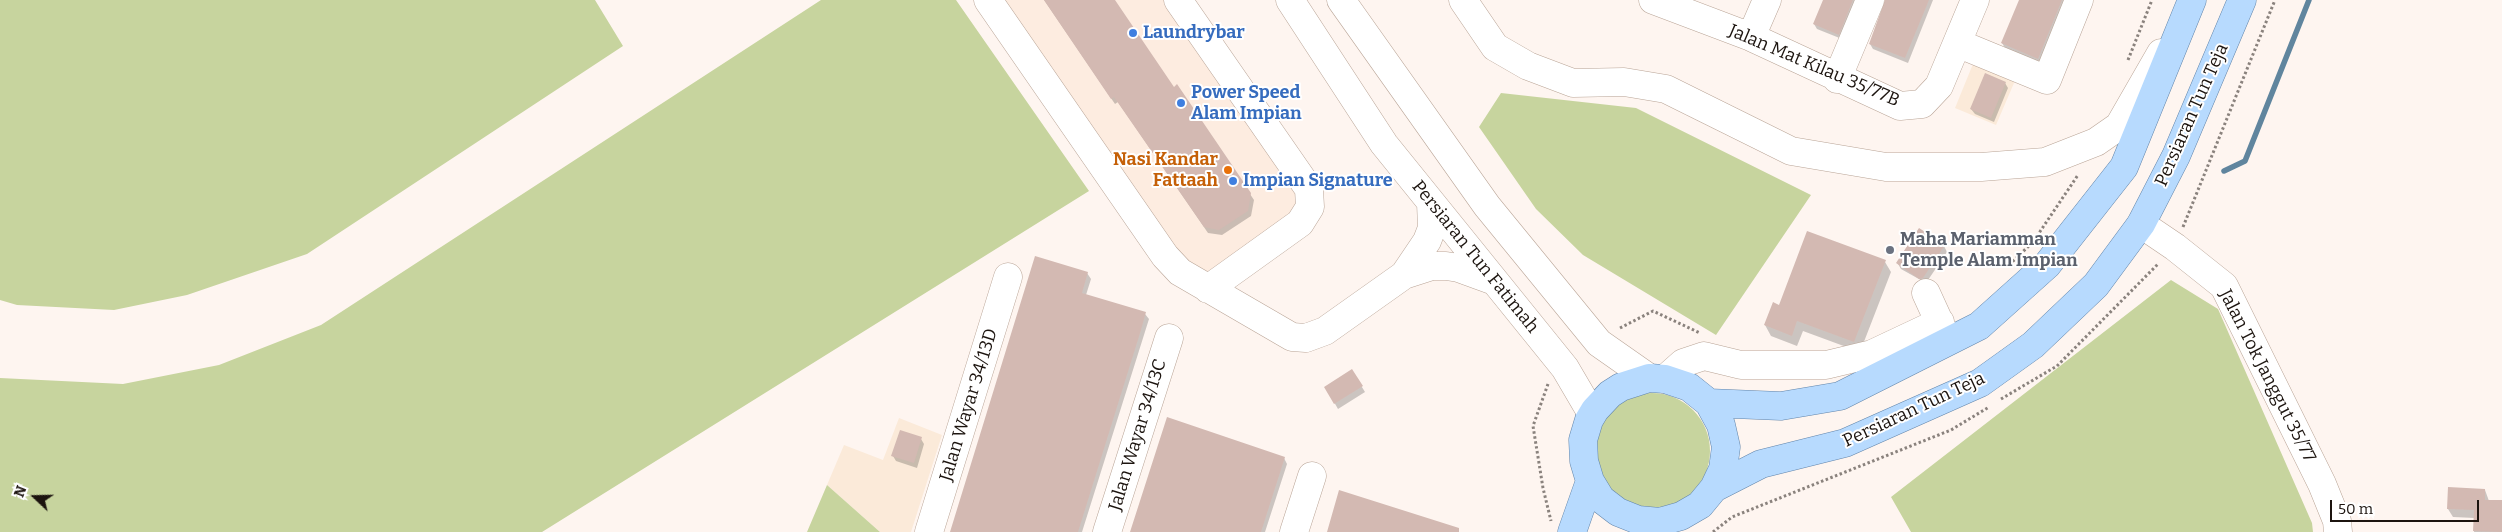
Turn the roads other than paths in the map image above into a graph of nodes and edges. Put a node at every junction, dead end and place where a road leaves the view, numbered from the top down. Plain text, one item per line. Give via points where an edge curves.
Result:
1 (988, 0) edge
2 (1178, 0) edge
3 (1290, 0) edge
4 (1463, 0) edge
5 (1767, 0) edge
6 (1870, 0) edge
7 (1975, 0) edge
8 (2079, 0) edge
9 (2192, 0) edge
10 (2242, 0) edge
11 (1657, 1) edge
12 (1347, 5) edge
13 (1751, 38) junction
14 (1957, 43) junction
15 (1837, 79) junction
16 (1431, 203) junction
17 (2141, 224) junction
18 (1404, 275) junction
19 (1008, 277) dead end
20 (1492, 280) junction
21 (1208, 289) junction
22 (1926, 293) dead end
23 (1944, 331) junction
24 (1168, 338) dead end
25 (1657, 379) junction
26 (1709, 403) junction
27 (1592, 414) junction
28 (1312, 476) dead end
29 (1590, 481) junction
30 (1714, 488) junction
31 (1655, 527) edge
32 (1562, 529) edge
33 (929, 532) edge
34 (1108, 532) edge
35 (1294, 532) edge
36 (2338, 532) edge

1 - 21 street via 1165,256 1180,272
2 - 21 street via 1309,189 1310,208 1300,223
3 - 16 street, Persiaran Tun Fatimah via 1384,144
4 - 9 street via 1495,46 1528,66 1573,83 1624,82 1666,89 1791,151 1886,167 1981,167 2045,162 2096,142 2119,126
5 - 13 street
6 - 15 street
7 - 14 street, Jalan Mat Kilau 35/77B
8 - 14 street via 2047,80
9 - 23 main road via 2124,166 2047,266 1979,326
10 - 17 main road, Persiaran Tun Teja via 2176,156
11 - 13 street, Jalan Mat Kilau 35/77B
12 - 25 street via 1487,206 1599,343
13 - 15 street, Jalan Mat Kilau 35/77B
14 - 15 street, Jalan Mat Kilau 35/77B via 1939,86 1922,104 1900,106
16 - 18 street via 1432,228
16 - 20 street, Persiaran Tun Fatimah
17 - 30 main road, Persiaran Tun Teja via 2096,285 2033,345 1980,383 1845,443 1761,464
17 - 36 street, Jalan Tok Janggut 35/77 via 2224,286 2322,484 2337,521
18 - 20 street via 1432,266 1446,266
18 - 21 street via 1325,331 1306,338 1292,337
19 - 33 street, Jalan Wayar 34/13D
20 - 27 street, Persiaran Tun Fatimah via 1565,368
22 - 23 street
23 - 25 street via 1826,365 1741,365 1704,356 1683,363
23 - 26 main road via 1840,396 1781,406
24 - 34 street, Jalan Wayar 34/13C
25 - 26 main road via 1689,387
25 - 27 main road via 1621,386
26 - 30 main road via 1721,426 1726,447 1723,468
27 - 29 main road via 1584,440 1584,461
28 - 35 street
29 - 31 main road via 1601,499 1618,512
29 - 32 main road
30 - 31 main road via 1700,505

